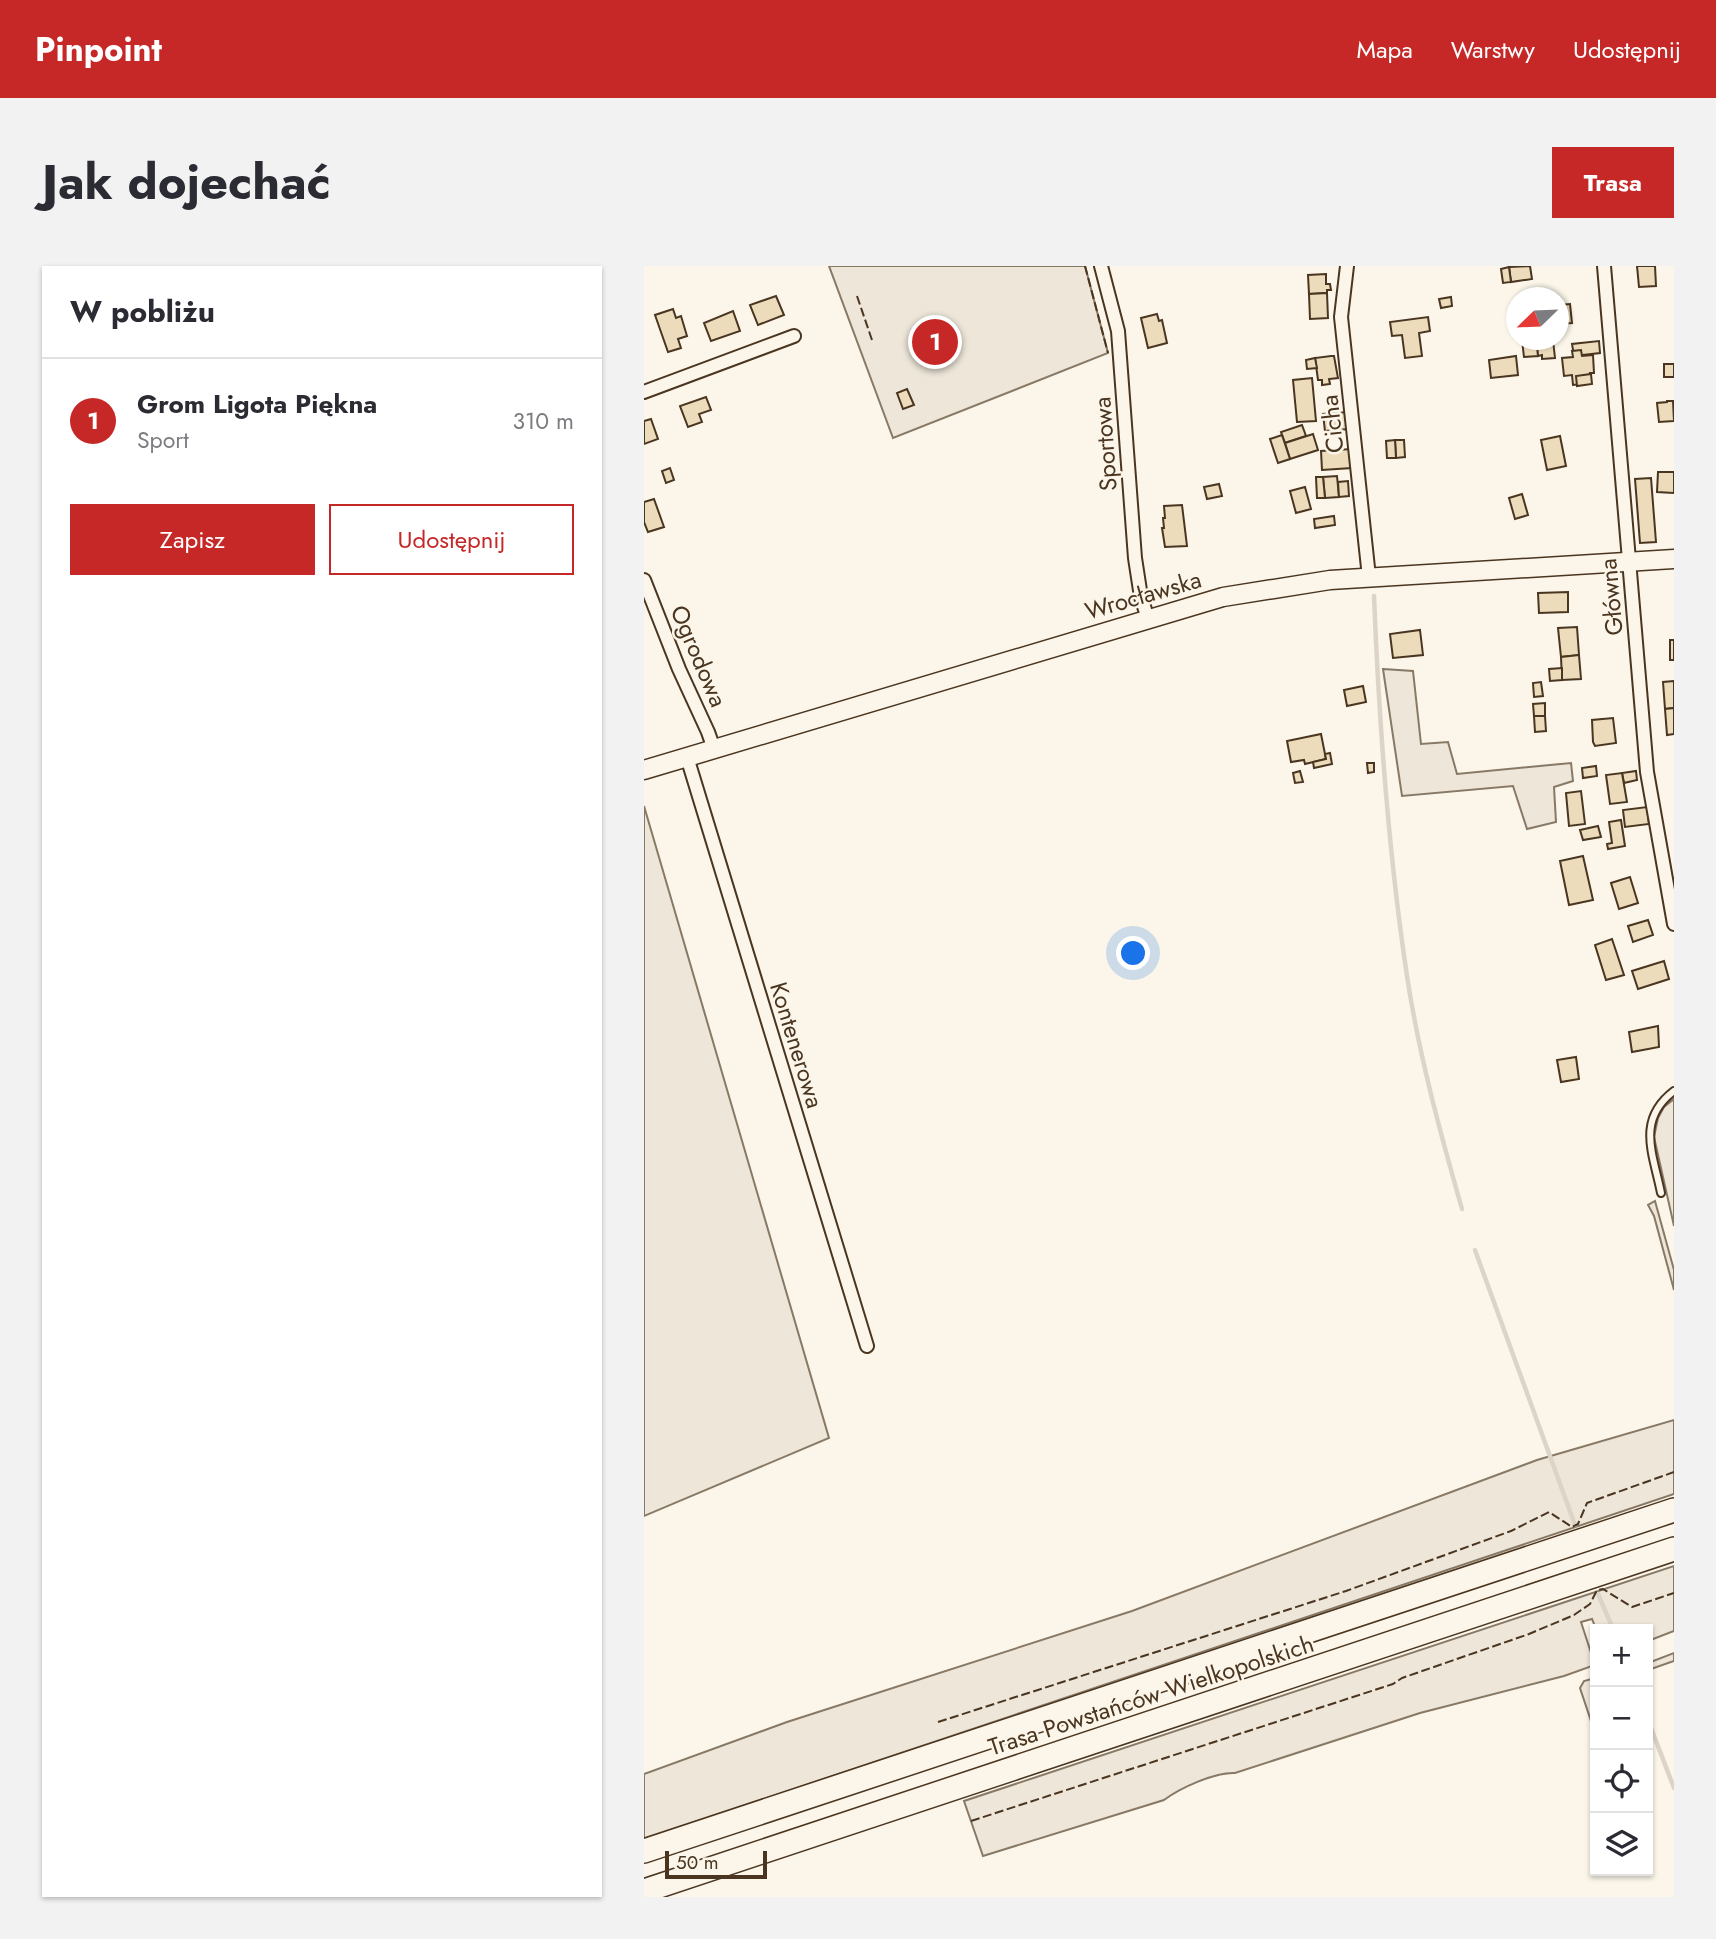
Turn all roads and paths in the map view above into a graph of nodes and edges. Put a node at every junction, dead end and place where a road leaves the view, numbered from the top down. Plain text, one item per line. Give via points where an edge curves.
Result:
1 (1101, 266) edge
2 (1347, 266) edge
3 (1604, 266) edge
4 (794, 336) dead end
5 (644, 392) edge
6 (1674, 559) edge
7 (1629, 563) junction
8 (1369, 577) junction
9 (644, 580) edge
10 (1148, 619) junction
11 (714, 749) junction
12 (687, 757) junction
13 (644, 770) edge
14 (1674, 924) edge
15 (1674, 1091) edge
16 (1661, 1193) dead end
17 (867, 1346) dead end
18 (1674, 1510) edge
19 (1674, 1549) edge
20 (644, 1851) edge
21 (644, 1891) edge

1 - 10 street, Sportowa via 1118,331 1135,558
2 - 8 street, Cicha via 1341,317
3 - 7 street, Główna
4 - 5 street
6 - 7 main road, Wrocławska
7 - 8 main road, Wrocławska
7 - 14 street, Główna via 1647,772
8 - 10 main road, Wrocławska via 1223,597
9 - 11 street, Ogrodowa
10 - 11 main road, Wrocławska
11 - 12 main road, Wrocławska
12 - 13 main road, Wrocławska
12 - 17 street, Kontenerowa
15 - 16 lane via 1651,1118
18 - 20 highway, Trasa Powstańców Wielkopolskich
19 - 21 highway, Trasa Powstańców Wielkopolskich

